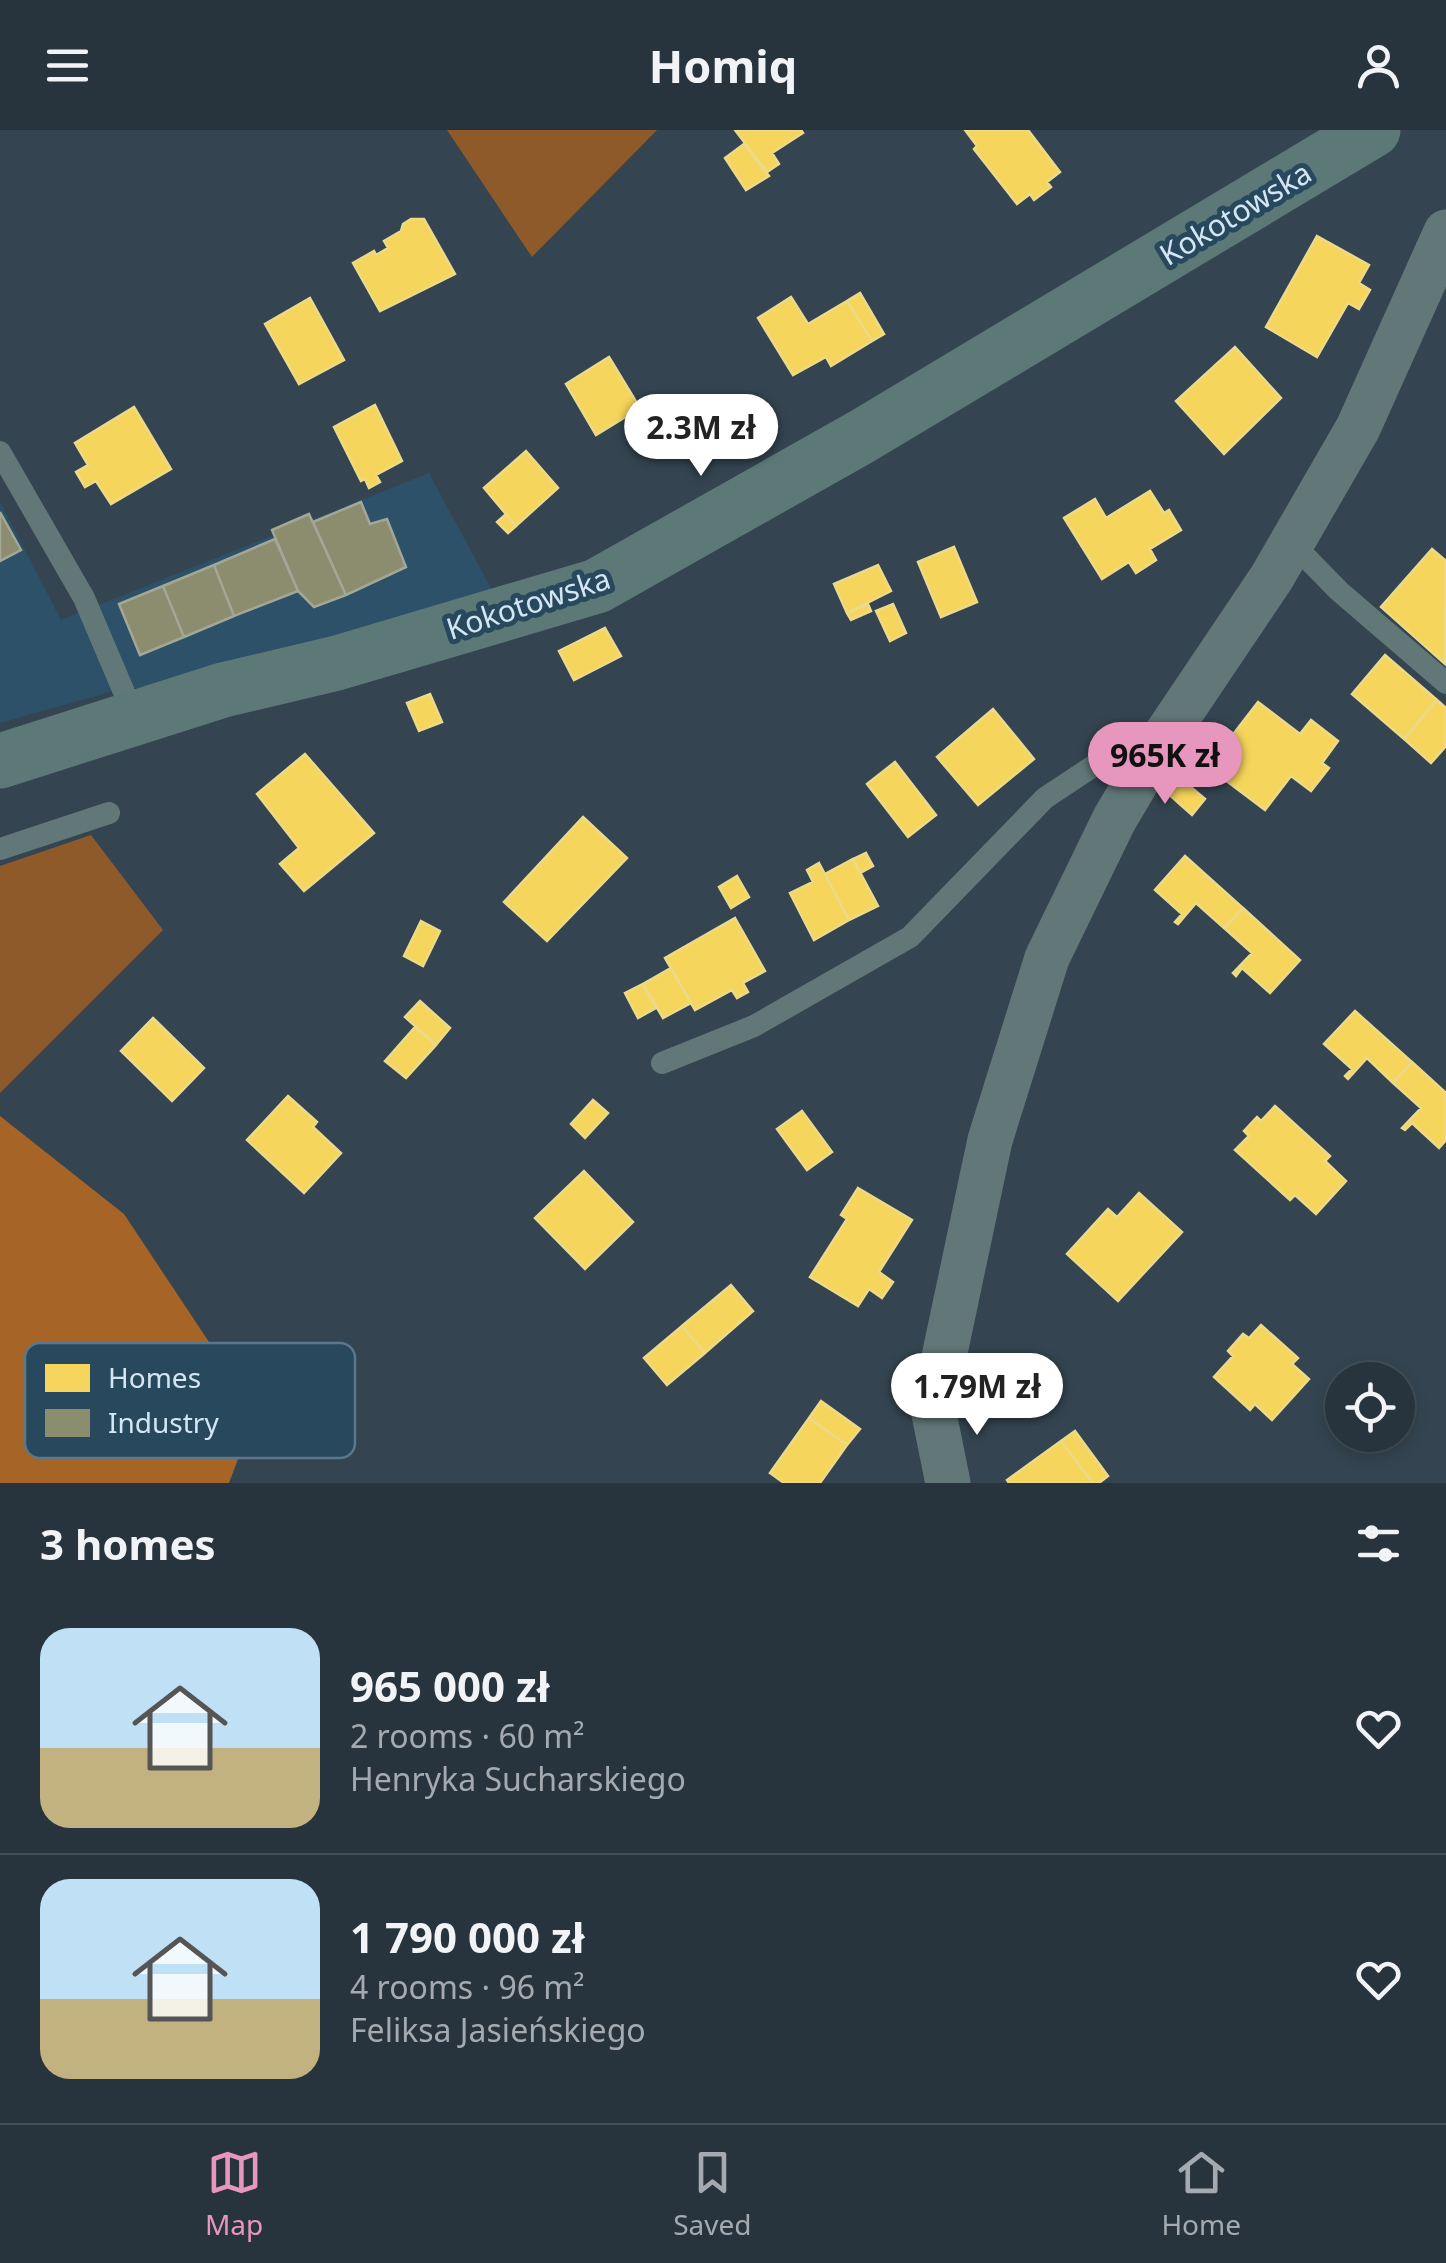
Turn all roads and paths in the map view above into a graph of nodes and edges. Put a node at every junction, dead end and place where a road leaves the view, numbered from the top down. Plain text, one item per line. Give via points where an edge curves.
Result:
1 (1373, 130) edge
2 (1446, 232) edge
3 (0, 452) edge
4 (1292, 543) junction
5 (1446, 682) edge
6 (134, 718) junction
7 (1152, 754) junction
8 (0, 760) edge
9 (110, 813) dead end
10 (0, 848) edge
11 (662, 1063) dead end
12 (948, 1483) edge

1 - 6 street, Kokotowska via 862,437 597,586
2 - 4 street via 1358,428
3 - 6 lane via 84,598
4 - 5 lane
4 - 7 street
6 - 8 street, Kokotowska
7 - 11 lane via 1131,740 1045,798 910,937 754,1026
7 - 12 street via 1048,958 990,1140 933,1409
9 - 10 lane

